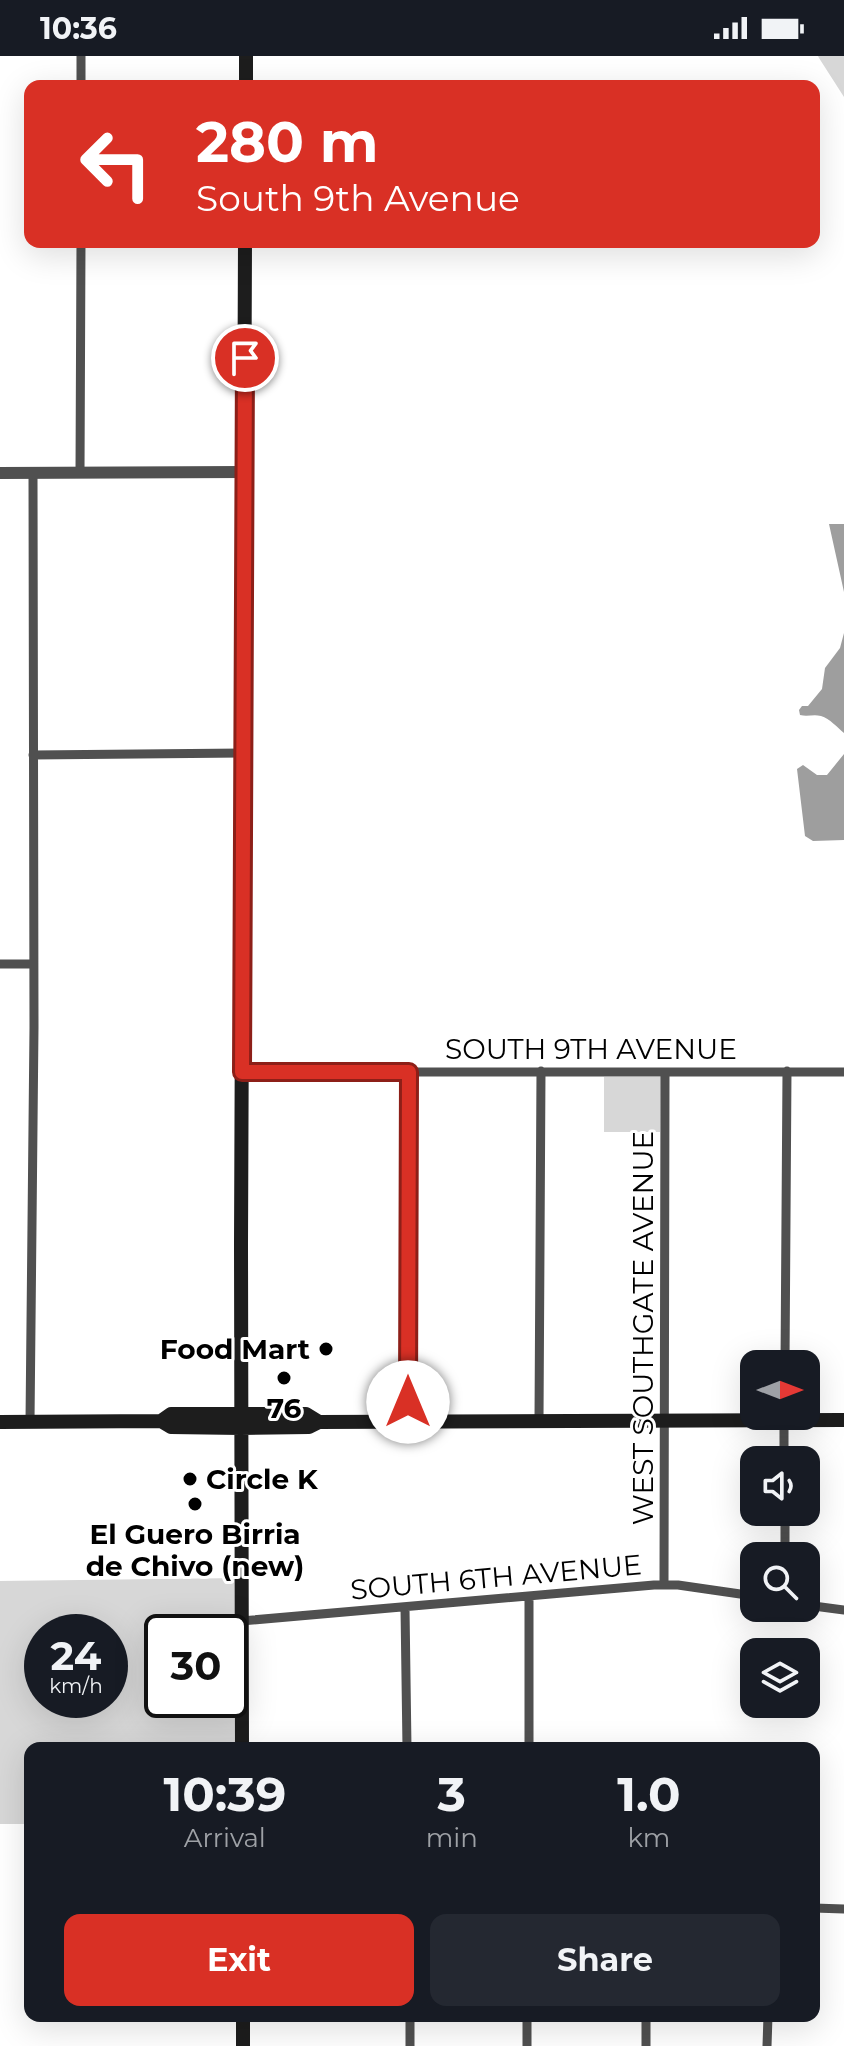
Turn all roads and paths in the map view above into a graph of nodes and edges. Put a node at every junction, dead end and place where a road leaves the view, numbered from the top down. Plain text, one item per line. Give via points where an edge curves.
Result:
1 (81, 56) edge
2 (246, 56) edge
3 (81, 80) edge
4 (246, 80) edge
5 (81, 248) edge
6 (245, 248) edge
7 (244, 472) junction
8 (0, 473) edge
9 (33, 473) junction
10 (80, 473) junction
11 (243, 753) junction
12 (33, 755) junction
13 (0, 964) edge
14 (33, 964) junction
15 (541, 1071) junction
16 (787, 1071) junction
17 (242, 1072) junction
18 (409, 1072) junction
19 (665, 1072) junction
20 (844, 1072) edge
21 (785, 1350) edge
22 (740, 1418) edge
23 (539, 1419) junction
24 (665, 1419) junction
25 (820, 1419) edge
26 (408, 1420) junction
27 (844, 1420) edge
28 (241, 1421) junction
29 (0, 1422) edge
30 (30, 1422) junction
31 (664, 1585) junction
32 (740, 1594) edge
33 (529, 1596) junction
34 (820, 1607) edge
35 (405, 1608) junction
36 (844, 1610) edge
37 (241, 1614) edge
38 (248, 1620) edge
39 (242, 1718) edge
40 (242, 1742) edge
41 (407, 1742) edge
42 (529, 1742) edge
43 (820, 1908) edge
44 (844, 1909) edge
45 (243, 2022) edge
46 (410, 2022) edge
47 (527, 2022) edge
48 (646, 2022) edge
49 (768, 2022) edge
50 (243, 2046) edge
51 (410, 2046) edge
52 (527, 2046) edge
53 (646, 2046) edge
54 (767, 2046) edge

1 - 3 street
2 - 4 main road
5 - 10 street
6 - 7 main road
7 - 10 street
7 - 11 main road
8 - 9 street
9 - 10 street
9 - 12 street
11 - 12 street
11 - 17 main road
12 - 14 street
13 - 14 street
14 - 30 street
15 - 18 street, SOUTH 9TH AVENUE
15 - 19 street, SOUTH 9TH AVENUE
15 - 23 street
16 - 19 street, SOUTH 9TH AVENUE
16 - 20 street, SOUTH 9TH AVENUE
16 - 21 street
17 - 18 street, SOUTH 9TH AVENUE
17 - 28 main road
18 - 26 street
19 - 24 street, WEST SOUTHGATE AVENUE
22 - 24 main road
23 - 24 main road
23 - 26 main road
24 - 31 street, WEST SOUTHGATE AVENUE
25 - 27 main road
26 - 28 main road via 319,1422 306,1414
28 - 30 main road via 171,1414 161,1421
28 - 37 main road
29 - 30 main road
31 - 32 street, SOUTH 6TH AVENUE
31 - 33 street, SOUTH 6TH AVENUE
33 - 35 street, SOUTH 6TH AVENUE
33 - 42 street
34 - 36 street
35 - 38 street, SOUTH 6TH AVENUE
35 - 41 street
39 - 40 main road
43 - 44 street
45 - 50 main road
46 - 51 street
47 - 52 street
48 - 53 street
49 - 54 street

